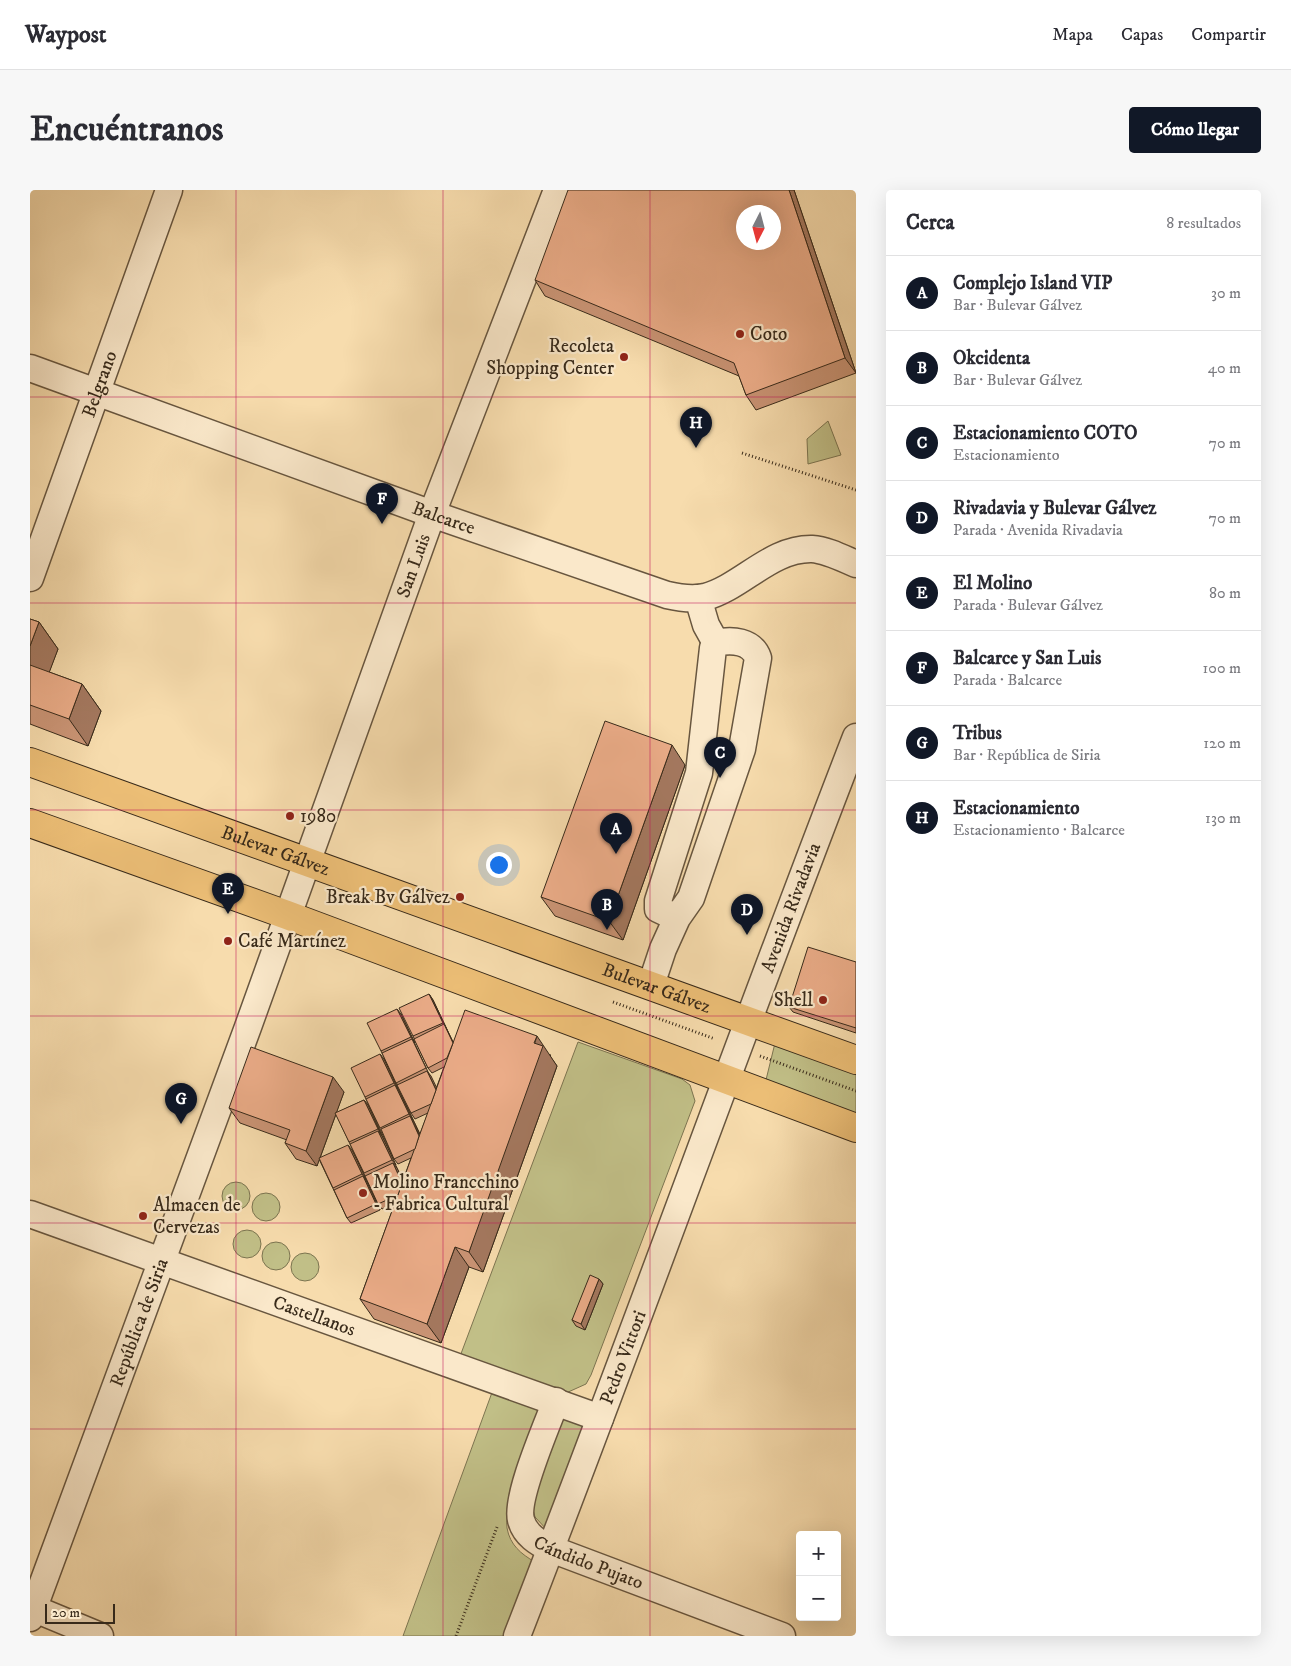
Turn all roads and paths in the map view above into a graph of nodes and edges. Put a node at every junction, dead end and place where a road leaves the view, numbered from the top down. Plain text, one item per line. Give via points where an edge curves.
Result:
1 (170, 190) edge
2 (557, 190) edge
3 (30, 368) edge
4 (98, 392) junction
5 (742, 454) dead end
6 (856, 490) edge
7 (432, 514) junction
8 (856, 564) edge
9 (30, 578) edge
10 (698, 598) junction
11 (716, 643) junction
12 (856, 737) edge
13 (30, 762) edge
14 (30, 823) edge
15 (306, 862) junction
16 (288, 915) junction
17 (677, 918) junction
18 (651, 985) junction
19 (748, 1020) junction
20 (856, 1060) edge
21 (726, 1080) junction
22 (856, 1128) edge
23 (30, 1214) edge
24 (160, 1261) junction
25 (556, 1401) junction
26 (600, 1418) junction
27 (550, 1549) junction
28 (31, 1611) edge
29 (100, 1636) edge
30 (517, 1636) edge
31 (782, 1636) edge

1 - 4 street, Belgrano
2 - 7 street, San Luis
3 - 4 street, Balcarce
4 - 7 street, Balcarce
4 - 9 street, Belgrano
5 - 6 path
7 - 10 street, Balcarce via 656,592 686,599
7 - 15 street, San Luis
8 - 10 street, Balcarce via 814,549 793,552 766,563 713,594
10 - 11 street via 706,626
11 - 17 street via 712,654 699,774 658,902 658,908
11 - 17 street via 748,644 755,649 758,658 741,754 691,898
12 - 19 street, Avenida Rivadavia
13 - 15 main road, Bulevar Gálvez
14 - 16 main road
15 - 16 street, San Luis
15 - 18 main road, Bulevar Gálvez
16 - 21 main road
16 - 24 street, República de Siria
17 - 18 street
18 - 19 main road, Bulevar Gálvez
19 - 20 main road, Bulevar Gálvez
19 - 21 street, Avenida Rivadavia
21 - 22 main road
21 - 26 street, Pedro Vittori
23 - 24 street, Castellanos
24 - 25 street, Castellanos
24 - 28 street, República de Siria
25 - 26 street, Castellanos
25 - 27 street, Cándido Pujato via 521,1498 520,1509 520,1520 526,1532
26 - 27 street, Pedro Vittori
27 - 30 street, Pedro Vittori
27 - 31 street, Cándido Pujato
28 - 29 street

